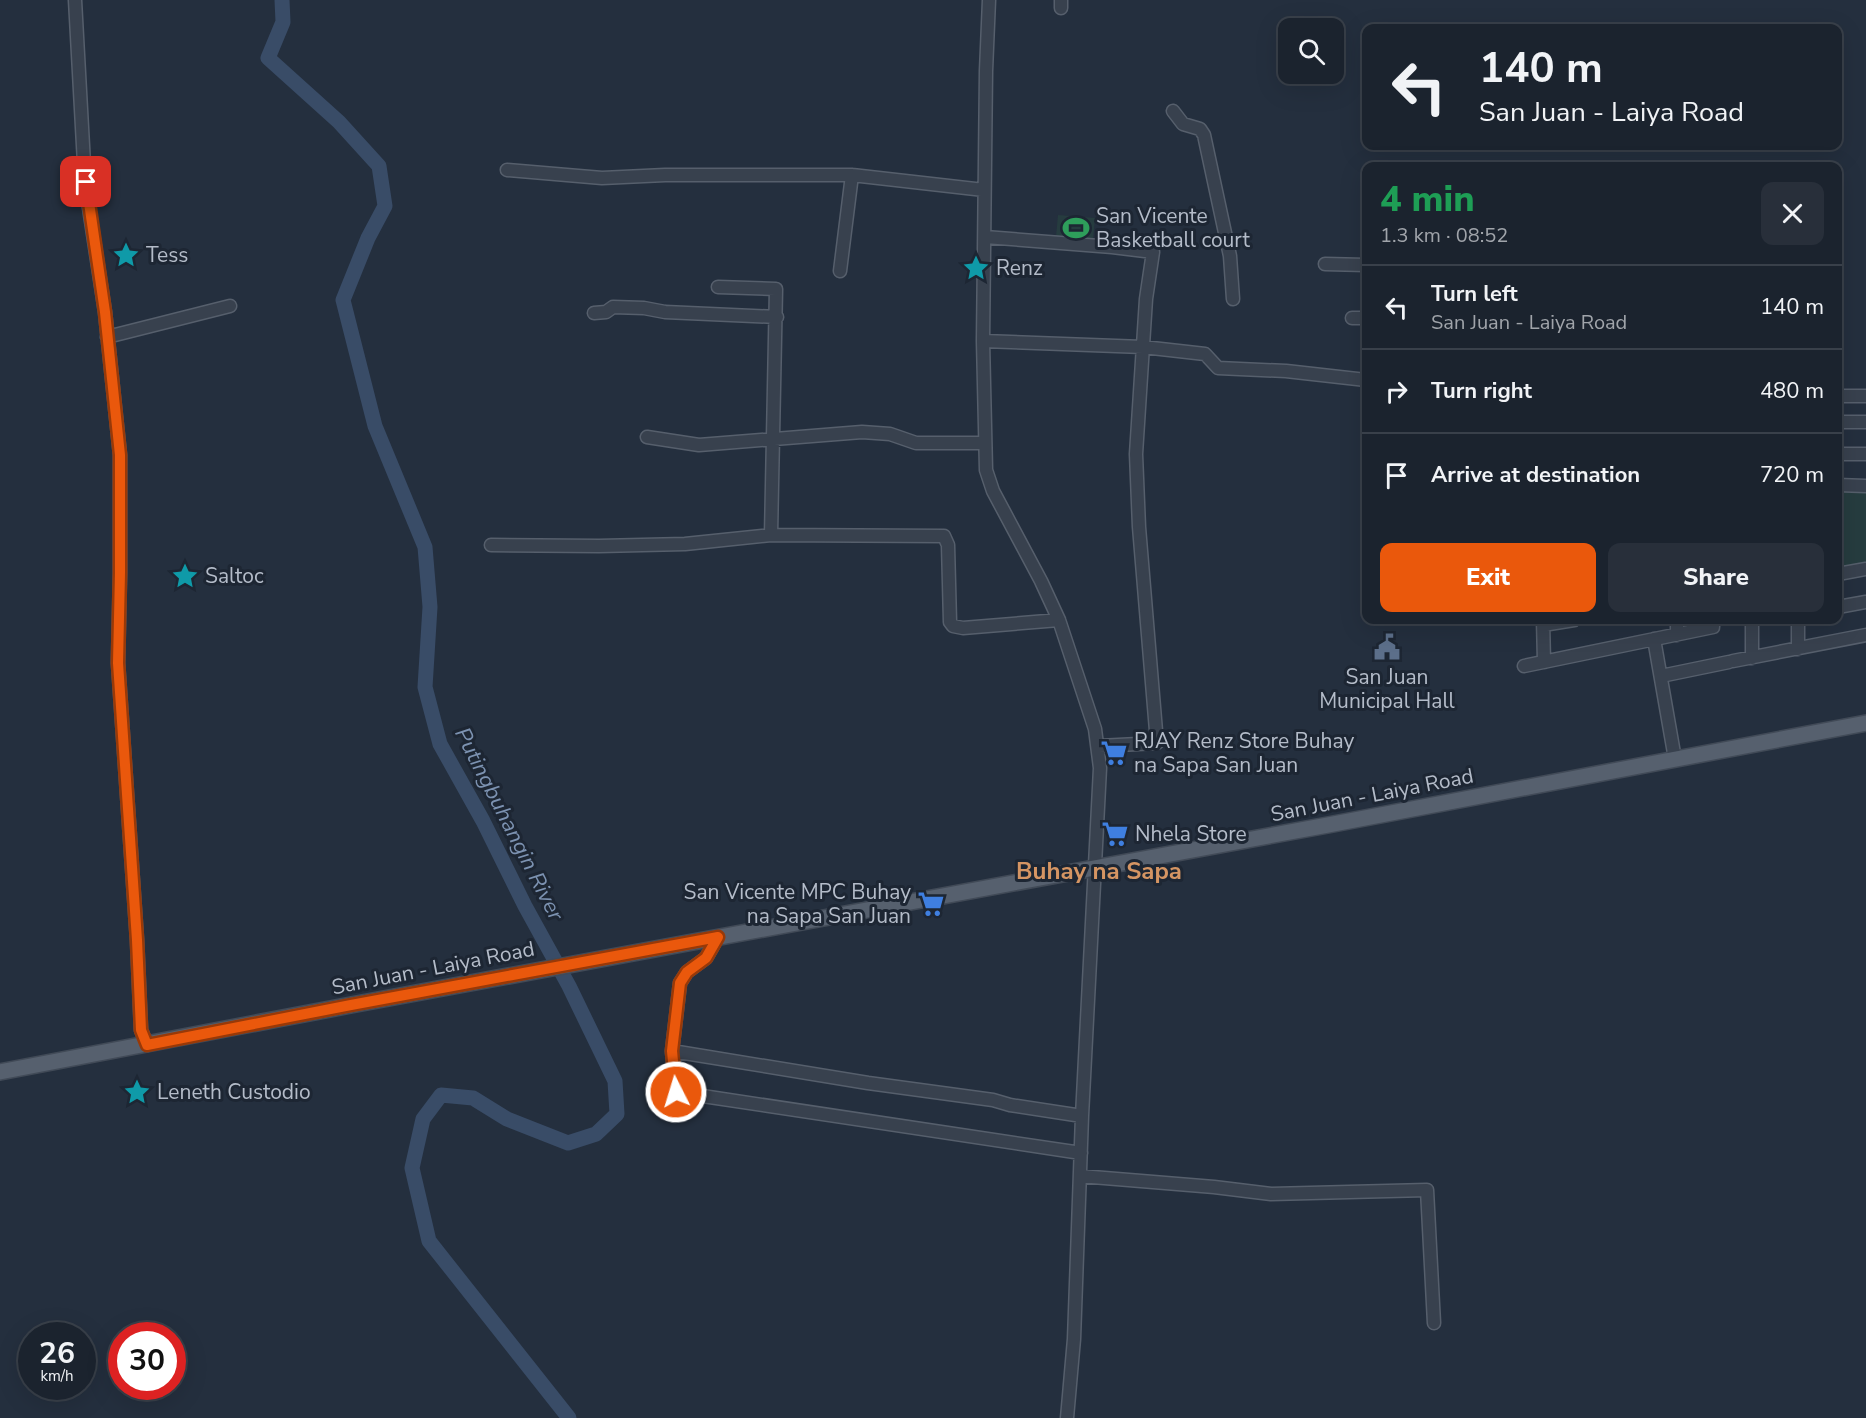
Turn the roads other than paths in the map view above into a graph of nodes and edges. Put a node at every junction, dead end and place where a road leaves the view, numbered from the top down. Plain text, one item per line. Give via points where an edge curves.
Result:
1 (75, 0) edge
2 (989, 0) edge
3 (1173, 111) dead end
4 (507, 170) dead end
5 (852, 175) junction
6 (984, 190) junction
7 (984, 237) junction
8 (1325, 264) dead end
9 (1362, 265) edge
10 (840, 271) dead end
11 (718, 287) dead end
12 (1233, 299) dead end
13 (230, 306) dead end
14 (594, 313) dead end
15 (777, 316) junction
16 (1352, 318) dead end
17 (1362, 318) edge
18 (107, 337) junction
19 (983, 341) junction
20 (1143, 347) junction
21 (1362, 380) edge
22 (1842, 396) edge
23 (1866, 396) edge
24 (1842, 422) edge
25 (1866, 423) edge
26 (647, 437) dead end
27 (774, 440) junction
28 (984, 443) junction
29 (1842, 454) edge
30 (1866, 454) edge
31 (1842, 485) edge
32 (1866, 486) edge
33 (771, 535) junction
34 (491, 545) dead end
35 (1866, 569) edge
36 (1842, 573) edge
37 (1866, 602) edge
38 (1842, 606) edge
39 (1059, 620) junction
40 (1543, 624) edge
41 (1677, 624) edge
42 (1713, 624) edge
43 (1752, 624) edge
44 (1798, 624) edge
45 (1677, 635) junction
46 (1866, 635) edge
47 (1654, 639) junction
48 (1798, 649) junction
49 (1752, 658) junction
50 (1544, 662) junction
51 (1524, 666) dead end
52 (1661, 676) junction
53 (1866, 723) edge
54 (1099, 746) junction
55 (1675, 759) junction
56 (1095, 867) junction
57 (718, 937) junction
58 (147, 1045) junction
59 (672, 1051) junction
60 (0, 1072) edge
61 (1082, 1116) junction
62 (1081, 1153) junction
63 (1080, 1176) junction
64 (1434, 1323) dead end
65 (1067, 1418) edge

1 - 18 street via 86,182
2 - 6 street
3 - 12 street via 1183,124 1200,129 1204,135 1230,256
4 - 5 street via 602,178
5 - 6 street
5 - 10 street
6 - 7 street
7 - 19 street
7 - 20 street via 1153,252
8 - 9 street
11 - 15 street via 776,290
13 - 18 street
14 - 15 street via 613,307
15 - 27 street
16 - 17 street
18 - 58 street via 120,455 118,663 141,1030
19 - 20 street
19 - 28 street
20 - 21 street via 1205,354 1218,368
20 - 54 street via 1136,454 1158,743
22 - 23 street
24 - 25 street
26 - 27 street via 699,445
27 - 28 street via 862,432 890,434 916,443
27 - 33 street
28 - 39 street via 986,470 993,491
29 - 30 street
31 - 32 street
33 - 34 street via 685,544
33 - 39 street via 944,536 948,545 953,626
35 - 36 street
37 - 38 street
39 - 54 street
40 - 50 street
41 - 45 street
42 - 45 street
43 - 49 street
44 - 48 street
45 - 47 street
46 - 48 street
47 - 50 street
47 - 52 street
48 - 49 street
49 - 52 street
50 - 51 street
52 - 55 street
53 - 55 main road, San Juan - Laiya Road
54 - 56 street
55 - 56 main road, San Juan - Laiya Road
56 - 57 main road, San Juan - Laiya Road
56 - 61 street
57 - 58 main road, San Juan - Laiya Road
57 - 59 street via 706,958 687,972 680,983
58 - 60 main road, San Juan - Laiya Road
59 - 61 street
59 - 62 street via 676,1092
61 - 62 street
62 - 63 street
63 - 64 street via 1271,1194 1427,1190
63 - 65 street

